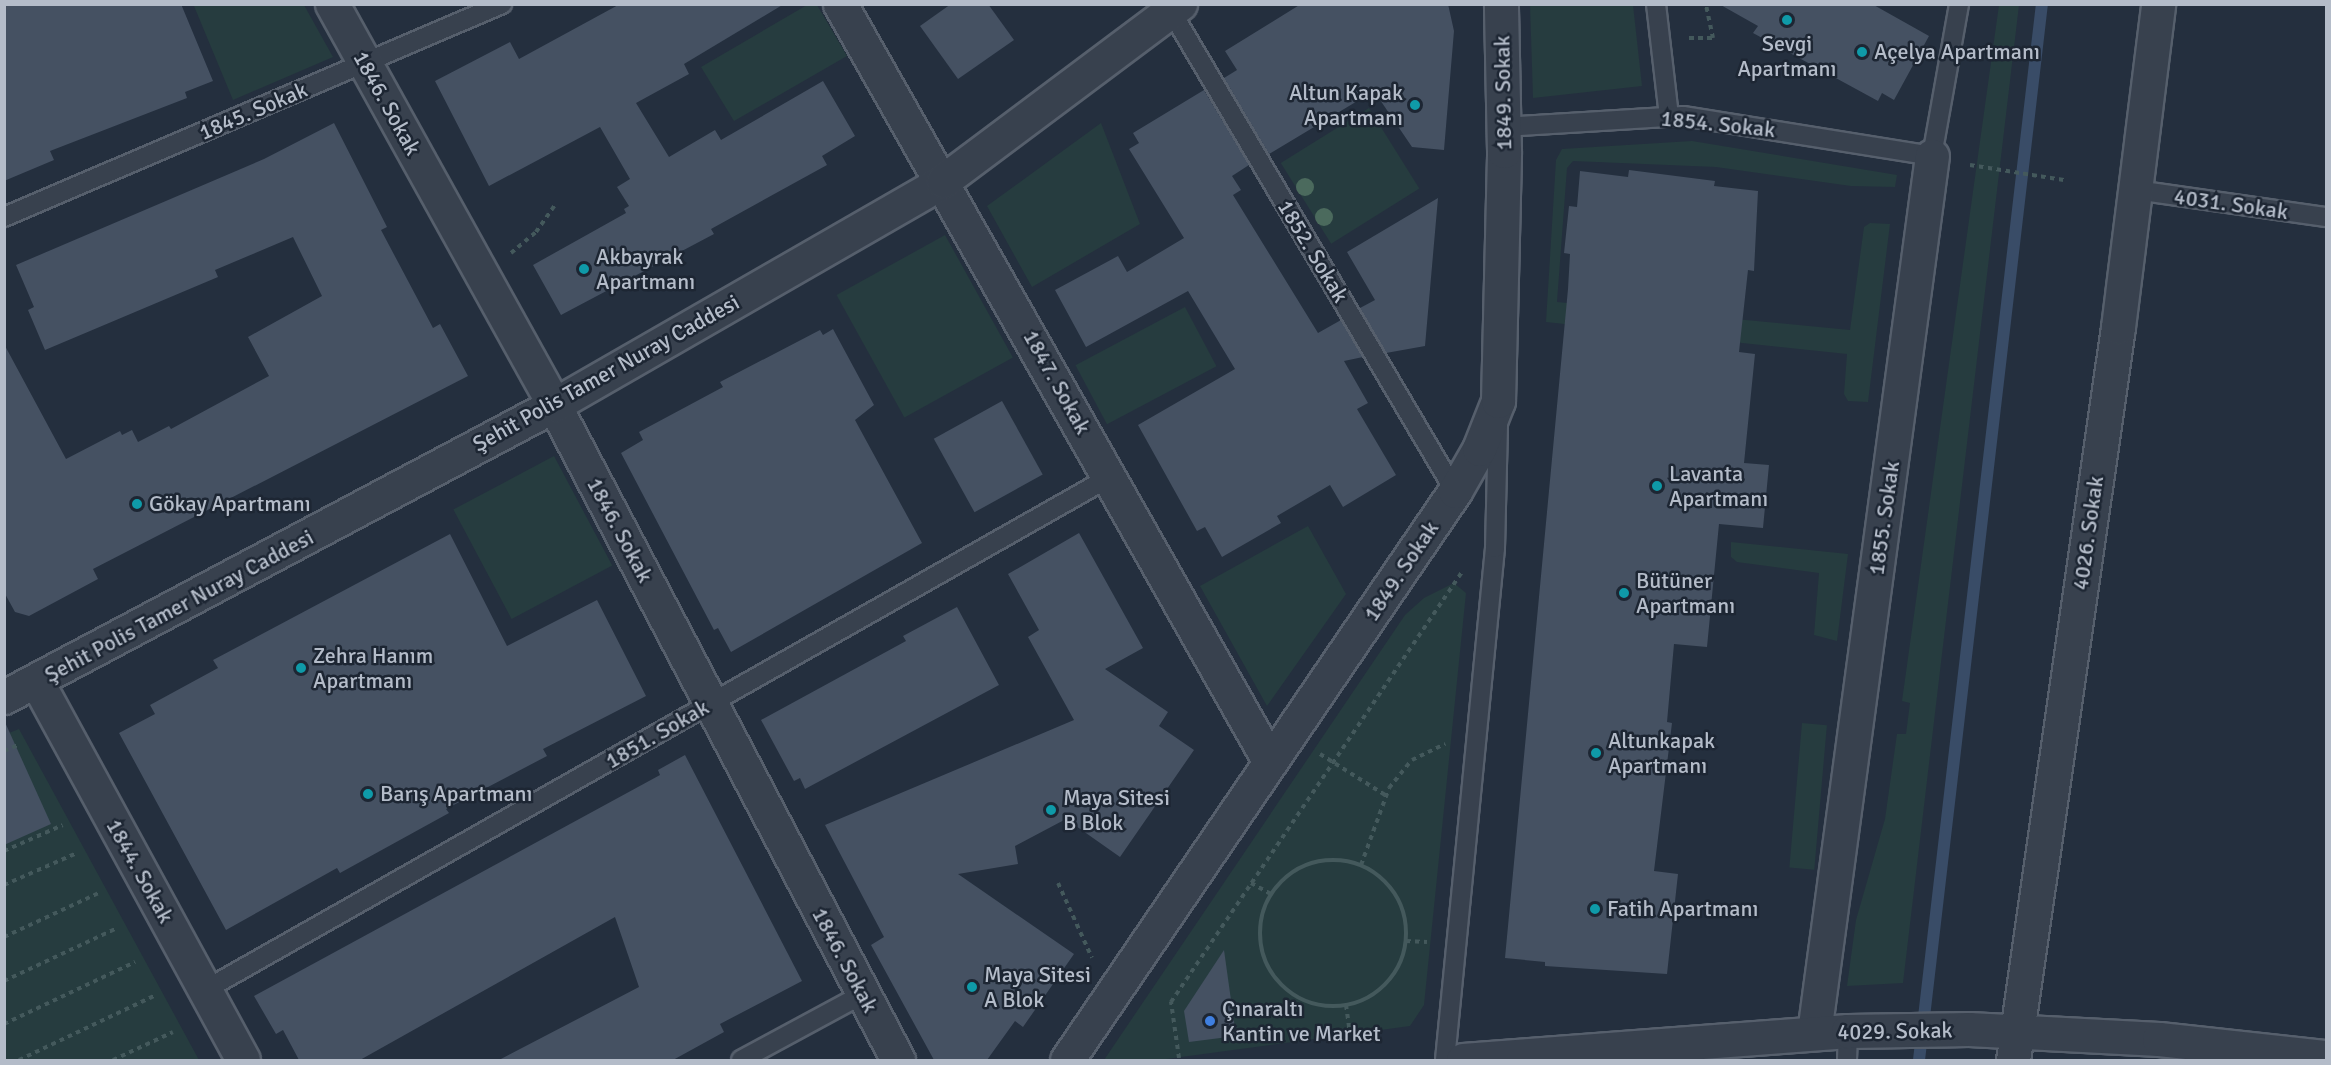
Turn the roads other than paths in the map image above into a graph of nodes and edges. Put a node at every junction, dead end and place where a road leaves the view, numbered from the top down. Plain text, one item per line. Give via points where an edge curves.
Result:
1 (332, 4) edge
2 (502, 4) edge
3 (840, 4) edge
4 (1501, 4) edge
5 (1656, 4) edge
6 (1959, 4) edge
7 (2158, 4) edge
8 (1175, 8) edge
9 (364, 63) junction
10 (1669, 116) junction
11 (1503, 127) junction
12 (1932, 156) junction
13 (943, 181) junction
14 (2136, 190) junction
15 (4, 216) edge
16 (2326, 217) edge
17 (1498, 401) junction
18 (554, 405) junction
19 (1110, 477) junction
20 (1455, 491) junction
21 (15, 687) edge
22 (711, 703) junction
23 (1270, 762) junction
24 (205, 990) junction
25 (863, 994) junction
26 (1814, 1033) junction
27 (1857, 1040) edge
28 (2015, 1045) edge
29 (2326, 1057) edge
30 (243, 1060) edge
31 (741, 1060) edge
32 (898, 1060) edge
33 (1067, 1060) edge
34 (1445, 1060) edge
35 (1463, 1060) edge

1 - 9 street, 1846. Sokak
2 - 9 lane, 1845. Sokak
3 - 13 street, 1847. Sokak
4 - 11 street, 1849. Sokak
5 - 10 lane
6 - 12 lane, 1855. Sokak
7 - 14 street, 4026. Sokak
8 - 13 street, Şehit Polis Tamer Nuray Caddesi
8 - 20 lane, 1852. Sokak
9 - 15 lane, 1845. Sokak
9 - 18 street, 1846. Sokak
10 - 11 lane, 1854. Sokak
10 - 12 lane, 1854. Sokak
11 - 17 street, 1849. Sokak
12 - 26 street, 1855. Sokak
13 - 18 street, Şehit Polis Tamer Nuray Caddesi
13 - 19 street, 1847. Sokak
14 - 16 lane, 4031. Sokak
14 - 28 street, 4026. Sokak
17 - 20 street, 1849. Sokak via 1479,449
17 - 34 lane via 1496,522
18 - 21 street, Şehit Polis Tamer Nuray Caddesi
18 - 22 street, 1846. Sokak
19 - 22 lane, 1851. Sokak
19 - 23 street, 1847. Sokak
20 - 23 street, 1849. Sokak
21 - 24 street, 1844. Sokak
22 - 24 lane, 1851. Sokak
22 - 25 street, 1846. Sokak
23 - 33 street, 1849. Sokak
24 - 30 street, 1844. Sokak
25 - 31 lane
25 - 32 street, 1846. Sokak
26 - 27 street, 4029. Sokak
26 - 35 street, 4029. Sokak
27 - 28 street, 4029. Sokak via 1969,1029
28 - 29 street, 4029. Sokak via 2159,1039

